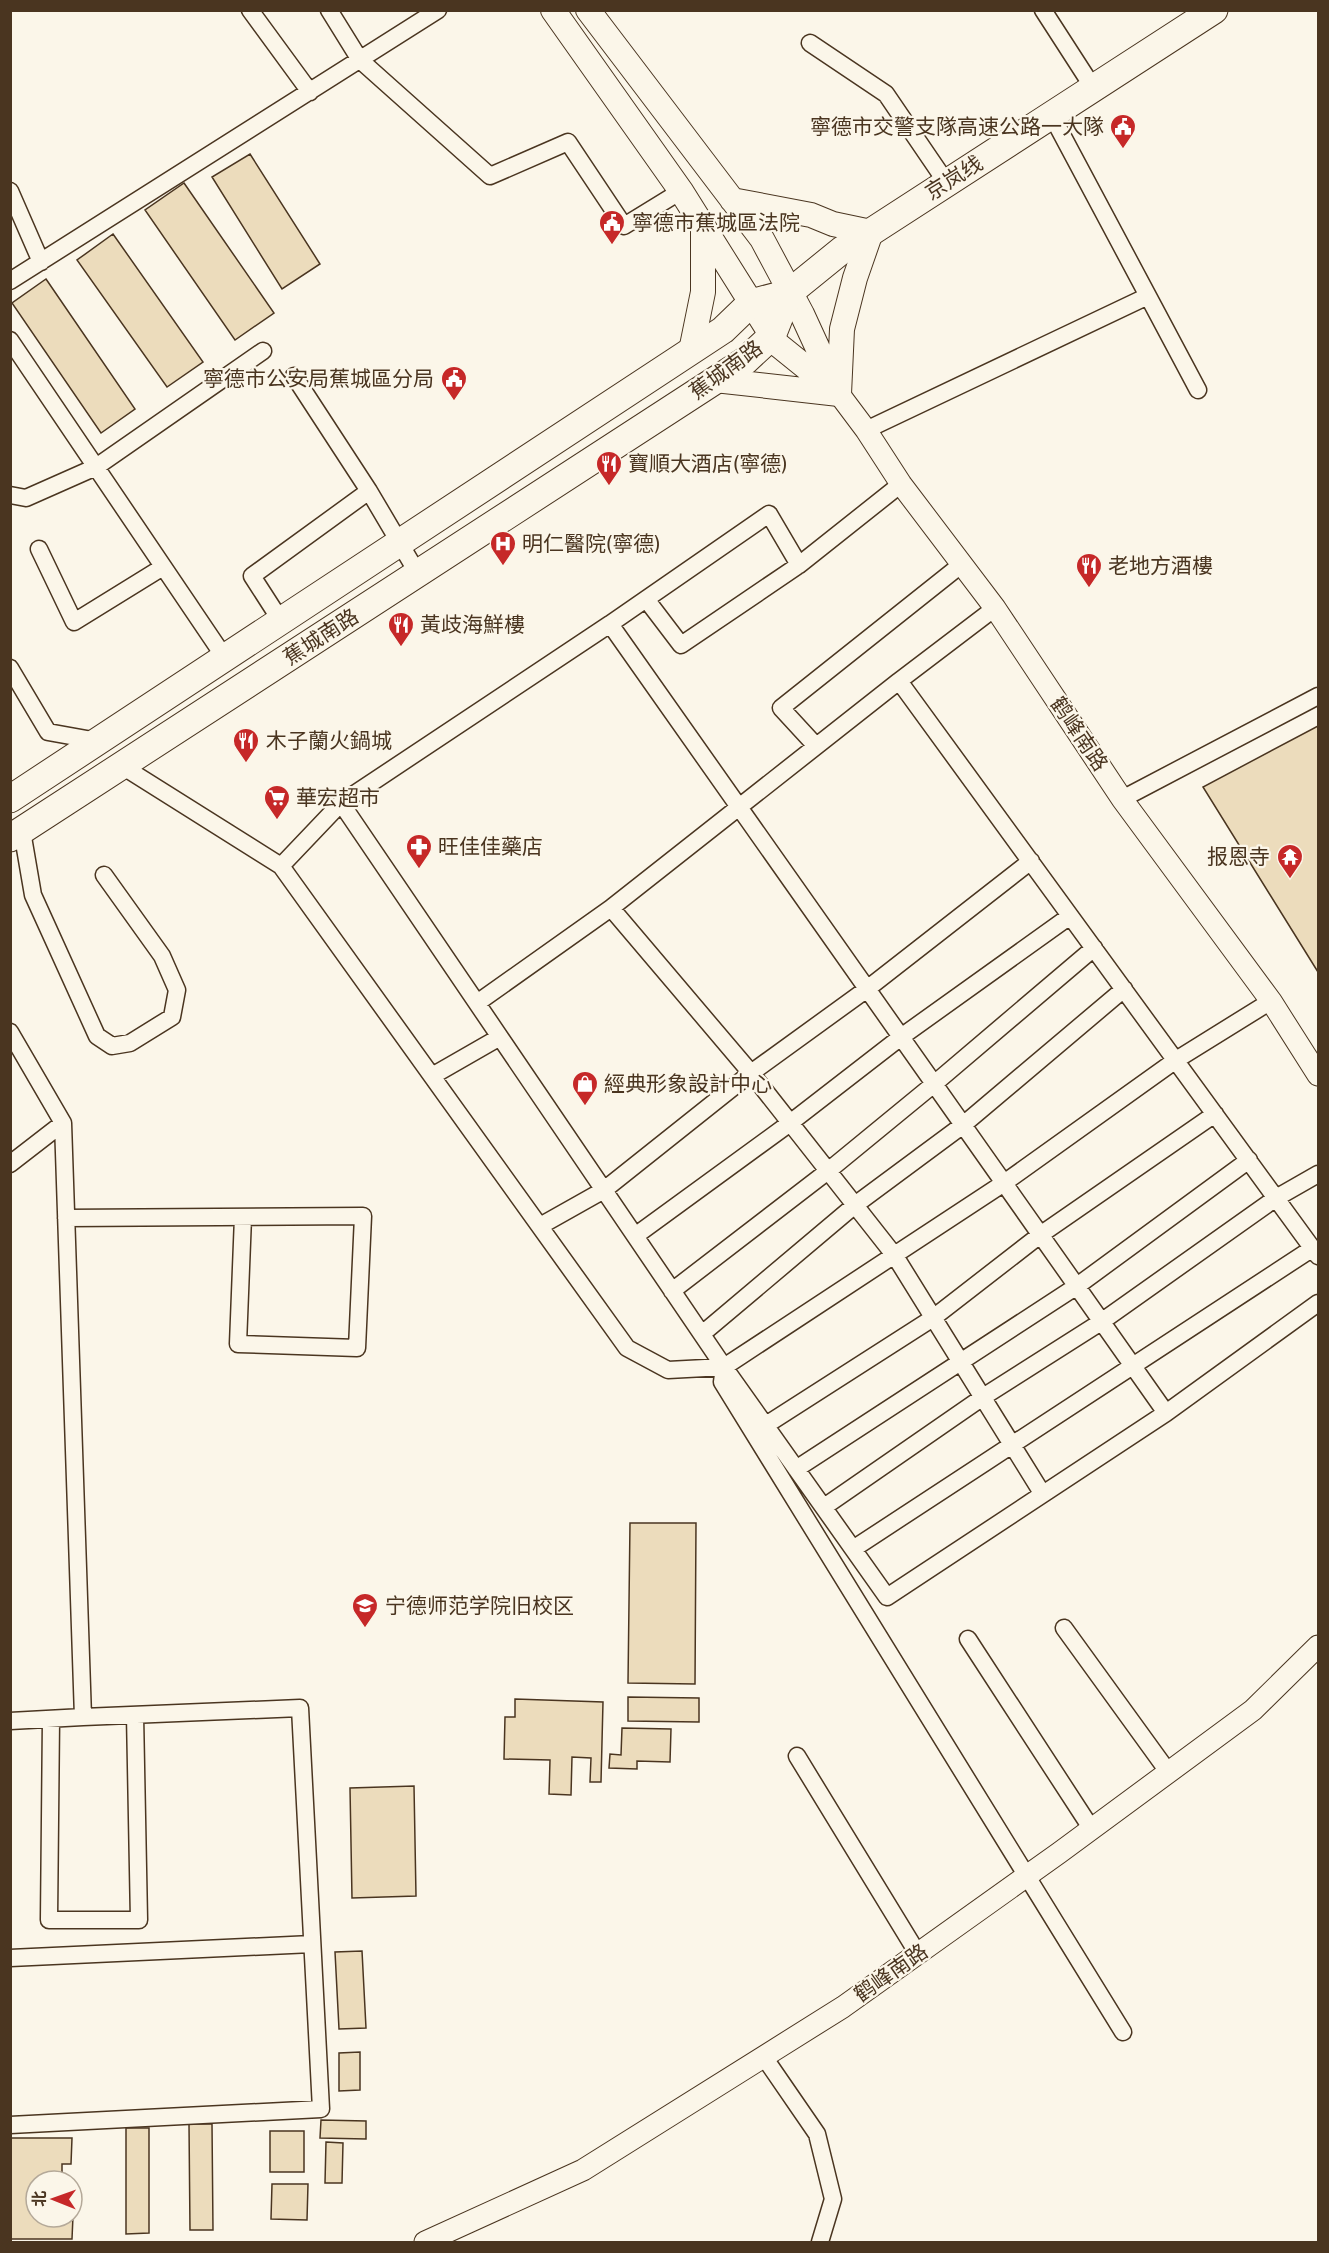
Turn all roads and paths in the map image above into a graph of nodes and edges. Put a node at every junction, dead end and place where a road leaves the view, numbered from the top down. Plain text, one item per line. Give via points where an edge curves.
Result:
1 (250, 10) edge
2 (329, 10) edge
3 (438, 10) edge
4 (553, 10) edge
5 (588, 10) edge
6 (1042, 10) edge
7 (1214, 10) edge
8 (810, 43) dead end
9 (360, 60) junction
10 (1094, 89) junction
11 (310, 92) junction
12 (1052, 116) junction
13 (946, 182) junction
14 (10, 191) edge
15 (681, 191) junction
16 (732, 200) junction
17 (703, 226) junction
18 (871, 232) junction
19 (41, 262) junction
20 (10, 281) edge
21 (789, 293) junction
22 (1148, 296) junction
23 (751, 303) junction
24 (772, 336) junction
25 (10, 339) edge
26 (263, 351) dead end
27 (692, 351) junction
28 (294, 376) dead end
29 (715, 380) junction
30 (1197, 390) dead end
31 (839, 394) junction
32 (866, 430) junction
33 (96, 467) junction
34 (901, 484) junction
35 (369, 491) junction
36 (10, 495) edge
37 (400, 543) junction
38 (39, 549) dead end
39 (962, 564) junction
40 (799, 565) junction
41 (163, 567) junction
42 (418, 574) junction
43 (646, 599) junction
44 (994, 608) junction
45 (281, 621) junction
46 (610, 624) junction
47 (225, 658) junction
48 (10, 668) edge
49 (899, 681) junction
50 (1318, 696) edge
51 (98, 741) junction
52 (816, 746) junction
53 (123, 766) junction
54 (10, 799) edge
55 (1122, 799) junction
56 (341, 803) junction
57 (739, 807) junction
58 (16, 835) edge
59 (1030, 861) junction
60 (281, 866) junction
61 (104, 875) dead end
62 (611, 908) junction
63 (1070, 916) junction
64 (1094, 948) junction
65 (867, 989) junction
66 (1124, 989) junction
67 (1271, 1001) junction
68 (477, 1003) junction
69 (10, 1032) edge
70 (500, 1036) junction
71 (901, 1037) junction
72 (1176, 1060) junction
73 (751, 1073) junction
74 (1318, 1075) edge
75 (432, 1076) junction
76 (934, 1084) junction
77 (1215, 1114) junction
78 (63, 1123) junction
79 (790, 1123) junction
80 (963, 1125) junction
81 (1249, 1160) junction
82 (10, 1164) edge
83 (828, 1171) junction
84 (1318, 1174) edge
85 (1004, 1183) junction
86 (604, 1190) junction
87 (1276, 1198) junction
88 (855, 1205) junction
89 (243, 1217) junction
90 (66, 1218) junction
91 (540, 1226) junction
92 (1040, 1235) junction
93 (635, 1236) junction
94 (1316, 1252) edge
95 (895, 1256) junction
96 (1077, 1286) junction
97 (672, 1291) junction
98 (1318, 1303) edge
99 (933, 1318) junction
100 (1101, 1322) junction
101 (702, 1335) junction
102 (961, 1362) junction
103 (724, 1367) junction
104 (1134, 1367) junction
105 (983, 1397) junction
106 (1166, 1413) junction
107 (766, 1425) junction
108 (1012, 1444) junction
109 (796, 1469) junction
110 (1042, 1493) junction
111 (824, 1507) junction
112 (853, 1549) junction
113 (1065, 1628) dead end
114 (968, 1639) dead end
115 (1318, 1646) edge
116 (135, 1715) junction
117 (83, 1717) junction
118 (51, 1719) junction
119 (10, 1721) edge
120 (797, 1756) dead end
121 (1169, 1773) junction
122 (1091, 1828) junction
123 (1026, 1877) junction
124 (312, 1944) junction
125 (918, 1954) junction
126 (10, 1958) edge
127 (1123, 2032) dead end
128 (764, 2057) junction
129 (10, 2125) edge
130 (425, 2242) edge
131 (820, 2242) edge

1 - 11 street
2 - 9 street
3 - 9 street
4 - 15 main road
5 - 16 main road
6 - 10 street
7 - 10 highway, 京岚线
8 - 13 street via 886,94
9 - 11 street
9 - 15 street via 490,176 568,142 624,226
10 - 12 highway, 京岚线
11 - 19 street
12 - 13 highway, 京岚线
12 - 22 street
13 - 18 highway, 京岚线
14 - 19 street
15 - 17 main road
16 - 18 main road via 811,215
16 - 21 main road via 762,239
17 - 23 main road
17 - 27 main road via 703,292
18 - 21 highway, 京岚线
18 - 31 main road via 842,329
19 - 20 street
21 - 23 highway, 蕉城南路
21 - 24 highway, 蕉城南路
21 - 31 main road
22 - 30 street
22 - 32 street
23 - 24 main road
23 - 27 highway, 蕉城南路 via 723,330
24 - 29 highway, 蕉城南路 via 745,361
24 - 31 main road
25 - 33 street
26 - 33 street
27 - 37 highway, 蕉城南路
28 - 35 street
29 - 31 main road
29 - 42 highway, 蕉城南路
31 - 32 street, 鹤峰南路
32 - 34 street, 鹤峰南路
33 - 36 street via 26,498
33 - 41 street
34 - 39 street, 鹤峰南路
34 - 40 street
35 - 37 street
35 - 45 street via 252,576
37 - 42 street
37 - 45 highway, 蕉城南路
38 - 41 street via 74,622
39 - 44 street, 鹤峰南路
39 - 52 street via 781,708
40 - 43 street via 681,645
40 - 43 street via 769,514
41 - 47 street
42 - 53 highway, 蕉城南路
43 - 46 street
44 - 49 street
44 - 55 street, 鹤峰南路
45 - 47 highway, 蕉城南路
46 - 56 street
46 - 57 street
47 - 51 highway, 蕉城南路
48 - 51 street via 48,732
49 - 52 street
49 - 59 street
50 - 55 street
51 - 54 highway, 蕉城南路
52 - 57 street
53 - 58 highway, 蕉城南路
53 - 60 street
55 - 67 street, 鹤峰南路
56 - 60 street
56 - 68 street
57 - 62 street
57 - 65 street
58 - 61 street via 33,895 97,1036 111,1046 130,1043 172,1017 177,990 162,956
59 - 63 street
59 - 65 street
60 - 75 street
62 - 68 street
62 - 73 street
63 - 64 street
63 - 71 street
64 - 66 street
64 - 76 street
65 - 71 street
65 - 73 street
66 - 72 street
66 - 80 street
67 - 72 street
67 - 74 street, 鹤峰南路
68 - 70 street
69 - 78 street
70 - 75 street
70 - 86 street
71 - 76 street
71 - 79 street
72 - 77 street
72 - 85 street
73 - 79 street
73 - 86 street
75 - 91 street
76 - 80 street
76 - 83 street
77 - 81 street
77 - 92 street
78 - 82 street
78 - 90 street
79 - 83 street
79 - 93 street
80 - 85 street
80 - 88 street
81 - 87 street
81 - 96 street
83 - 88 street
83 - 97 street
84 - 87 street
85 - 92 street
85 - 95 street
86 - 91 street
86 - 93 street
87 - 94 street
87 - 100 street
88 - 95 street
88 - 101 street
89 - 89 street via 363,1216 357,1348 238,1344
89 - 90 street
90 - 117 street
91 - 103 street via 627,1348 669,1370
92 - 96 street
92 - 99 street
93 - 97 street
94 - 104 street
95 - 99 street
95 - 103 street
96 - 100 street
96 - 102 street
97 - 101 street
98 - 106 street
99 - 102 street
99 - 107 street
100 - 104 street
100 - 105 street
101 - 103 street
102 - 105 street
102 - 109 street
103 - 107 street
103 - 123 street via 722,1382
104 - 106 street
104 - 108 street
105 - 108 street
105 - 111 street
106 - 110 street
107 - 109 street
108 - 110 street
108 - 112 street
109 - 111 street
110 - 112 street via 887,1597
111 - 112 street
113 - 121 street
114 - 122 street
115 - 121 street, 鹤峰南路 via 1253,1710
116 - 117 street
116 - 118 street via 139,1920 49,1920
116 - 124 street via 300,1708
117 - 118 street
118 - 119 street
120 - 125 street
121 - 122 street, 鹤峰南路
122 - 123 street, 鹤峰南路
123 - 125 street, 鹤峰南路
123 - 127 street
124 - 126 street
124 - 129 street via 321,2109
125 - 128 street, 鹤峰南路
128 - 130 street, 鹤峰南路 via 584,2170
128 - 131 street via 817,2134 833,2199

